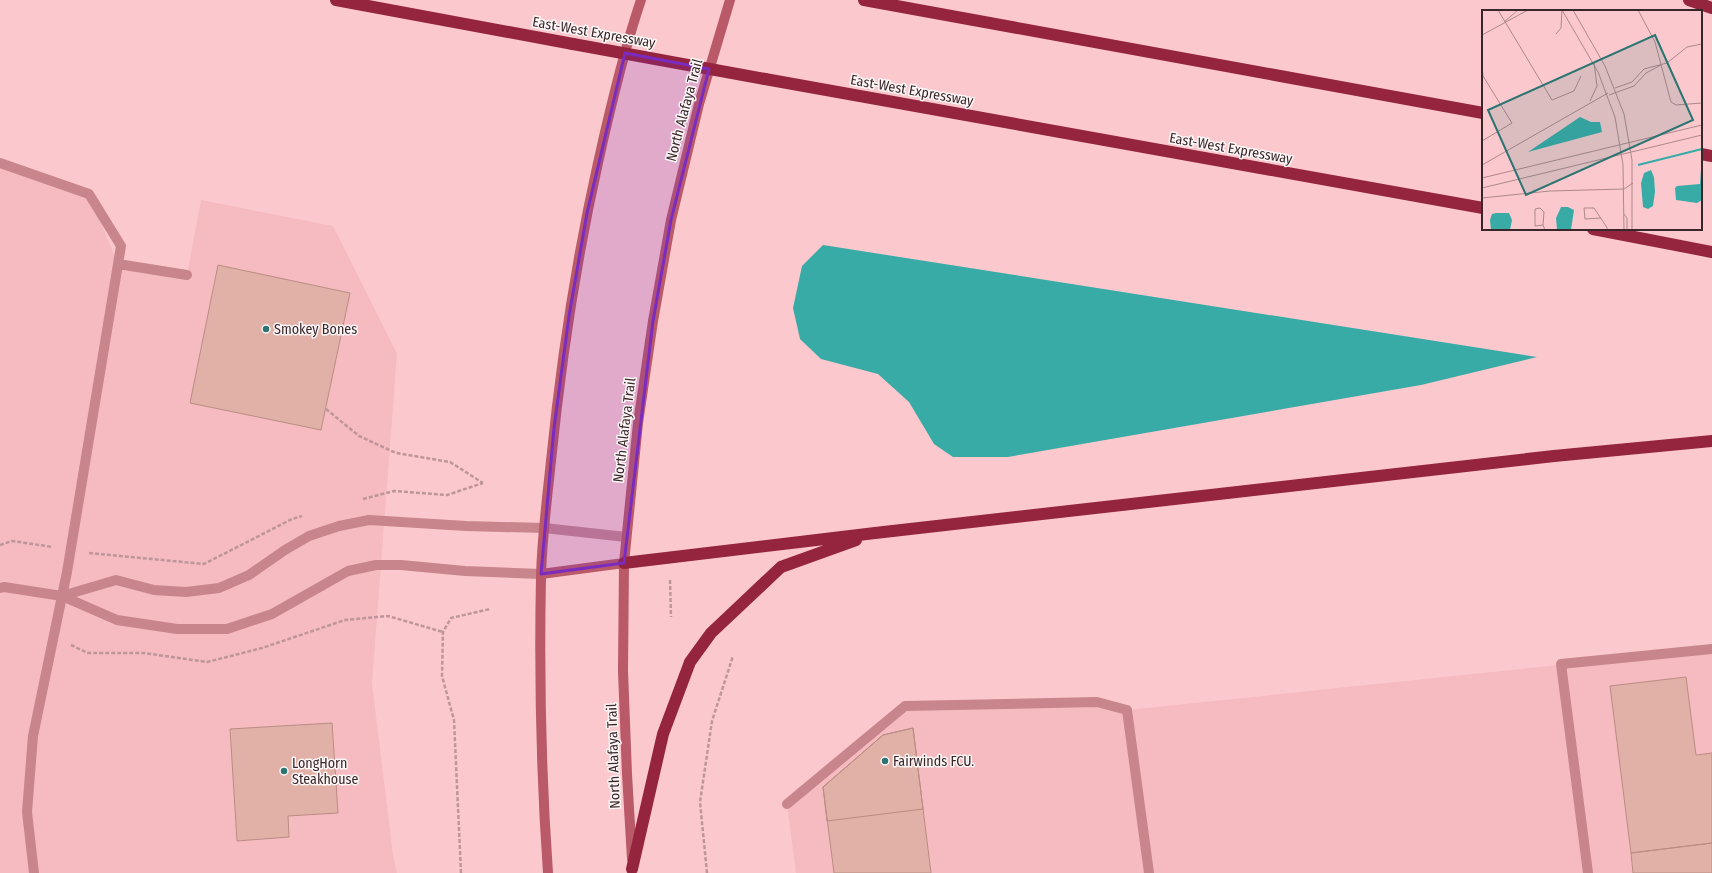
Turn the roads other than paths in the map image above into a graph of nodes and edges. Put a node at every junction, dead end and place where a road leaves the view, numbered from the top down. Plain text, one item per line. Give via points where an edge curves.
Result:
1 (336, 0) edge
2 (641, 0) edge
3 (730, 0) edge
4 (864, 0) edge
5 (1689, 0) edge
6 (1712, 8) edge
7 (1482, 113) edge
8 (1702, 154) edge
9 (1712, 156) edge
10 (0, 163) edge
11 (1482, 208) edge
12 (1598, 230) edge
13 (1712, 252) edge
14 (118, 264) junction
15 (187, 275) dead end
16 (1712, 441) edge
17 (544, 528) junction
18 (875, 533) junction
19 (626, 537) junction
20 (624, 563) junction
21 (541, 574) junction
22 (0, 588) edge
23 (62, 596) junction
24 (1712, 649) edge
25 (787, 804) dead end
26 (632, 871) edge
27 (34, 873) edge
28 (548, 873) edge
29 (1149, 873) edge
30 (1588, 873) edge

1 - 11 highway, East-West Expressway, bridge
2 - 17 main road via 612,102 587,213 569,316
3 - 19 main road, North Alafaya Trail via 699,104 671,220 638,423
4 - 7 highway
5 - 6 highway
8 - 9 highway
10 - 14 street via 89,194 121,246
12 - 13 highway
14 - 15 street
14 - 23 street
16 - 18 highway via 1554,456
17 - 19 street
17 - 21 main road
17 - 23 street via 369,520 309,536 249,575 219,588 186,592 154,590 116,580
18 - 20 highway
18 - 26 highway via 781,567 711,633 690,662 663,734
19 - 20 main road, North Alafaya Trail
20 - 21 main road
20 - 26 main road, North Alafaya Trail via 623,671
21 - 23 street via 465,572 376,565 348,571 272,614 227,629 177,629 116,620
21 - 28 main road via 540,693
22 - 23 street
23 - 27 street via 34,736 27,812
24 - 30 street via 1561,664
25 - 29 street via 905,706 1097,702 1127,710

